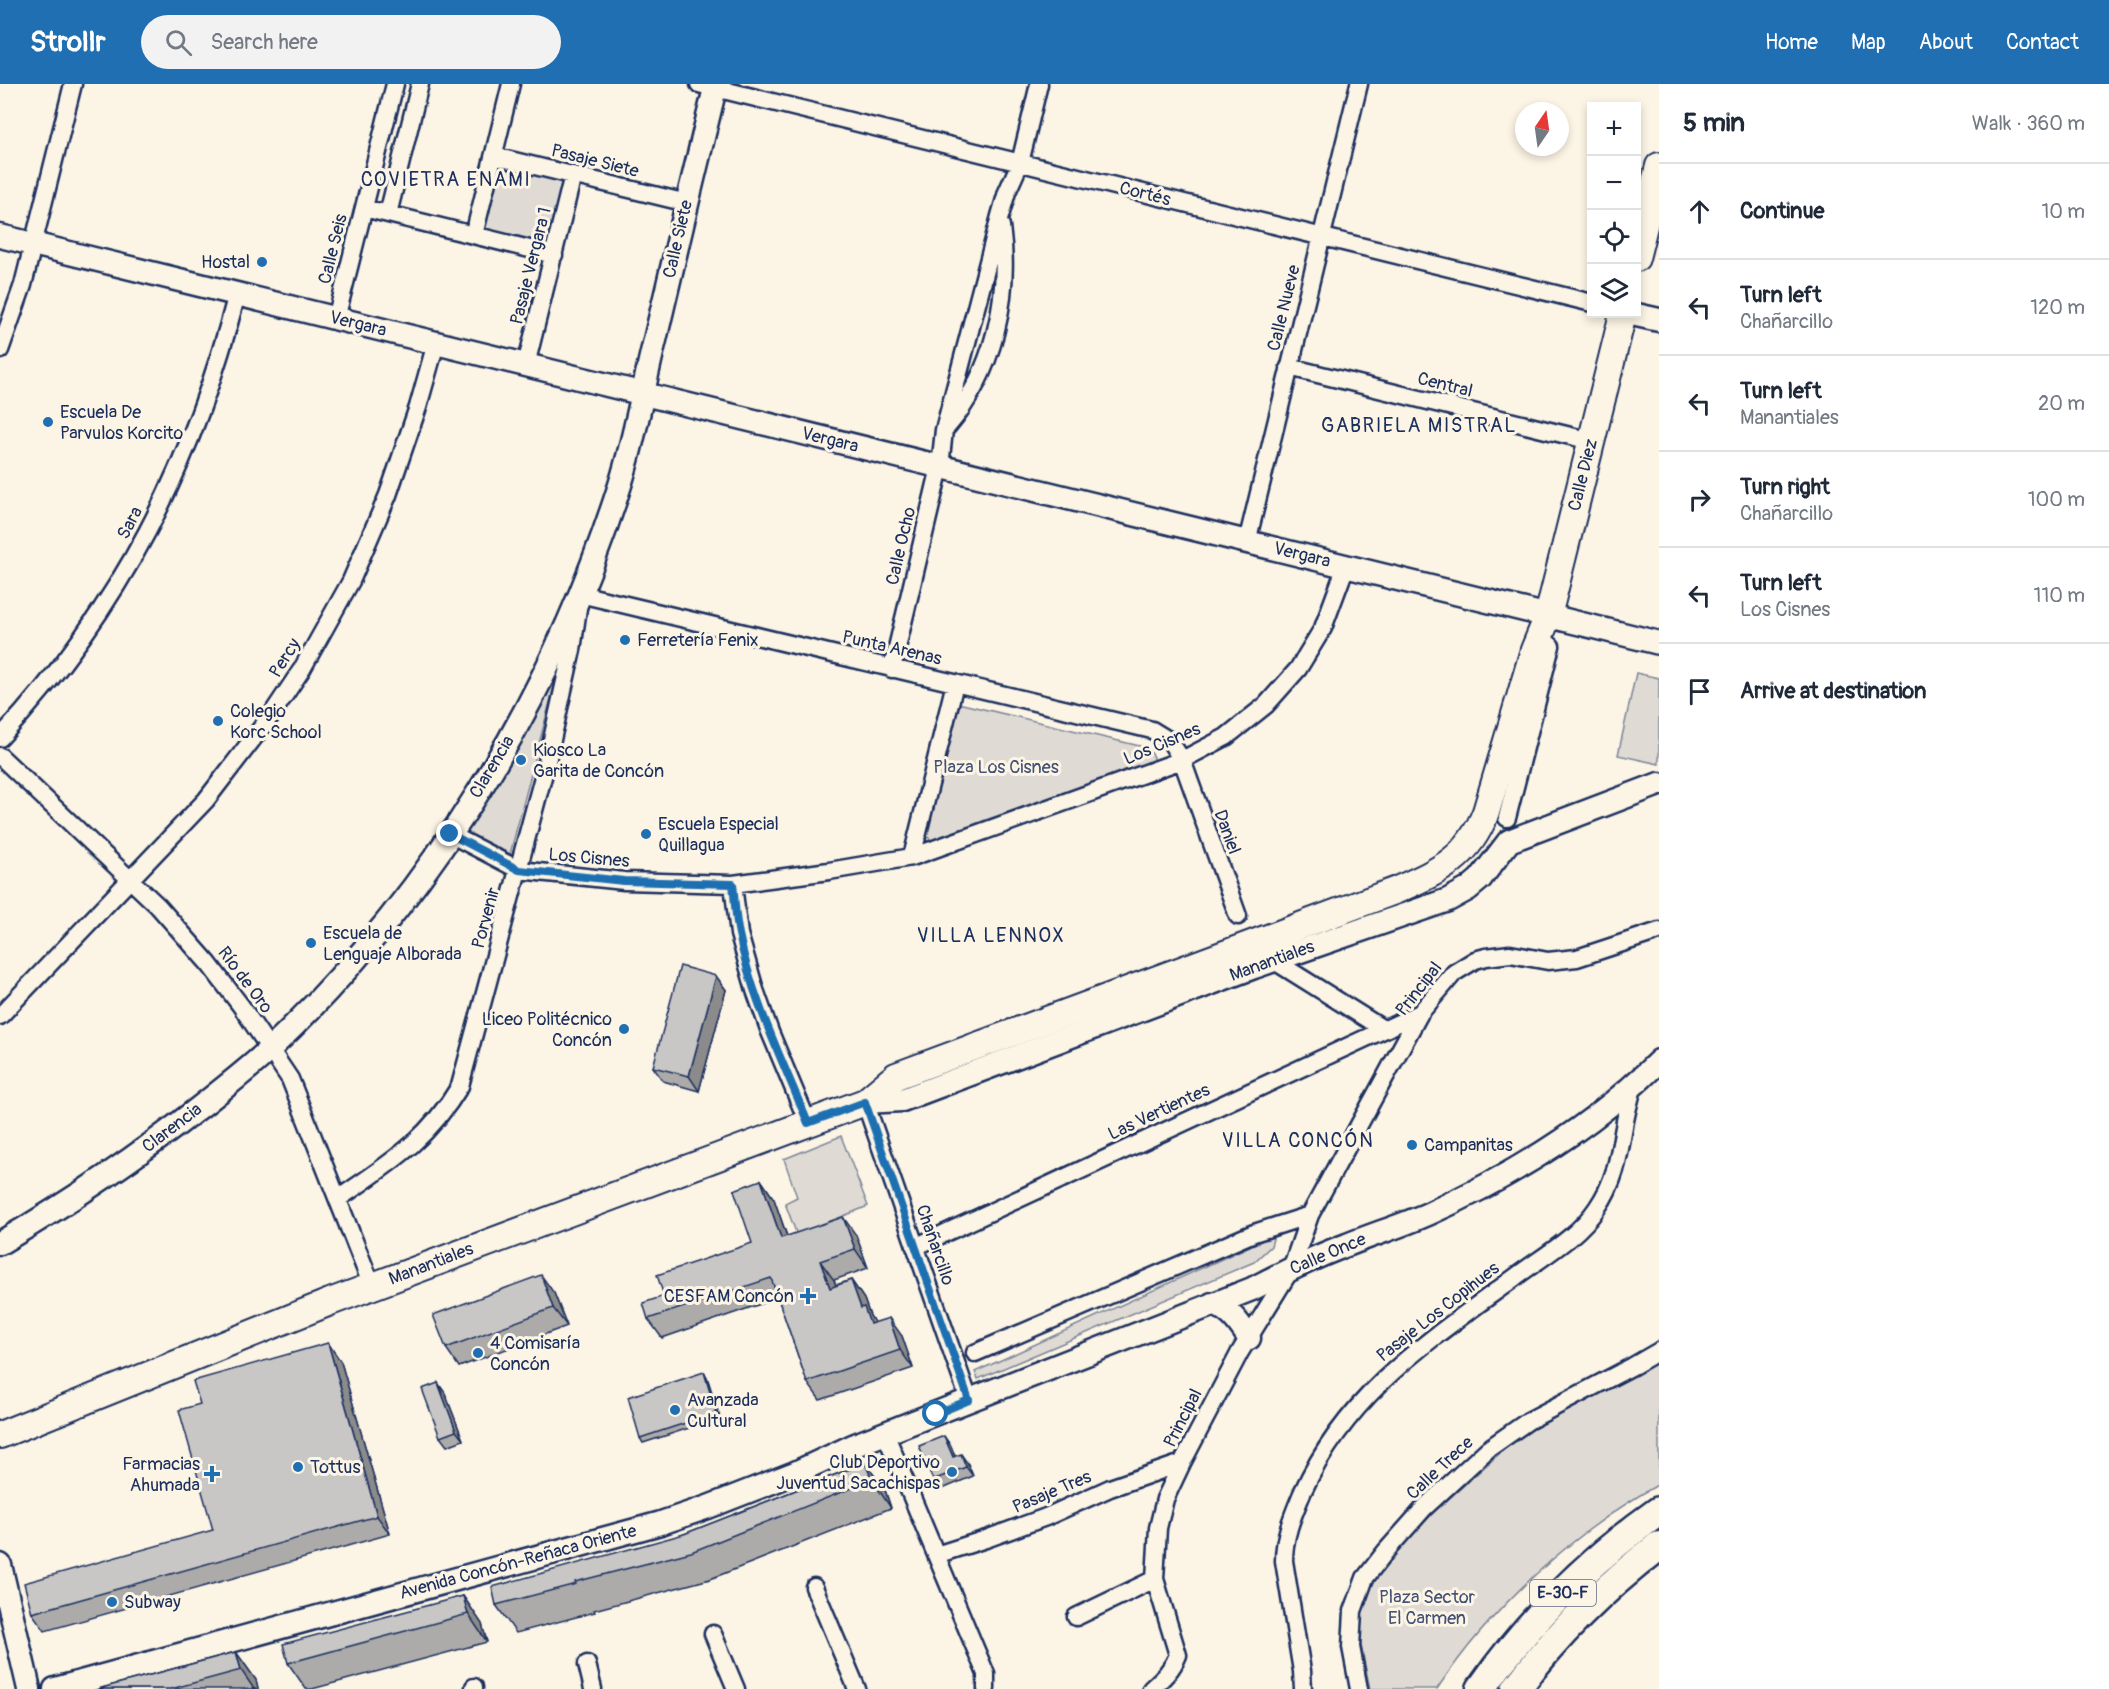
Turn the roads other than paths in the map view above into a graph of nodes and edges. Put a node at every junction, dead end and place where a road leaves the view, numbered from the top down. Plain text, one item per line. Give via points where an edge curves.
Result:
1 (73, 84) edge
2 (395, 84) edge
3 (420, 84) edge
4 (511, 84) edge
5 (1040, 84) edge
6 (1359, 84) edge
7 (710, 85) edge
8 (494, 156) junction
9 (1020, 163) junction
10 (1659, 166) edge
11 (573, 175) junction
12 (687, 203) junction
13 (364, 208) junction
14 (388, 214) junction
15 (1000, 216) junction
16 (474, 235) junction
17 (0, 236) edge
18 (1321, 237) junction
19 (1641, 238) edge
20 (34, 244) junction
21 (554, 255) junction
22 (237, 294) junction
23 (1587, 302) edge
24 (1641, 316) edge
25 (1622, 318) edge
26 (336, 319) junction
27 (1659, 320) edge
28 (436, 343) junction
29 (0, 350) edge
30 (526, 365) junction
31 (1289, 367) junction
32 (642, 393) junction
33 (944, 430) junction
34 (1591, 441) junction
35 (940, 466) junction
36 (1246, 542) junction
37 (1346, 566) junction
38 (580, 594) junction
39 (1544, 626) junction
40 (1659, 643) edge
41 (892, 669) junction
42 (955, 683) junction
43 (0, 738) edge
44 (0, 756) edge
45 (1182, 760) junction
46 (1659, 784) edge
47 (1507, 818) dead end
48 (450, 834) junction
49 (912, 857) junction
50 (519, 870) junction
51 (1431, 875) joint
52 (131, 879) junction
53 (733, 884) junction
54 (1238, 916) dead end
55 (1659, 931) edge
56 (1273, 960) junction
57 (1420, 1013) junction
58 (0, 1016) edge
59 (1383, 1029) junction
60 (271, 1049) junction
61 (1659, 1061) edge
62 (1633, 1087) junction
63 (865, 1102) junction
64 (808, 1123) junction
65 (338, 1199) junction
66 (1310, 1215) junction
67 (0, 1243) edge
68 (915, 1246) junction
69 (1291, 1269) junction
70 (372, 1286) junction
71 (1212, 1304) junction
72 (1249, 1338) junction
73 (1659, 1351) edge
74 (975, 1353) dead end
75 (969, 1400) junction
76 (885, 1433) junction
77 (0, 1435) edge
78 (1182, 1463) junction
79 (1659, 1511) edge
80 (1659, 1546) edge
81 (936, 1555) junction
82 (0, 1564) edge
83 (1155, 1579) junction
84 (814, 1587) dead end
85 (1076, 1617) dead end
86 (6, 1622) edge
87 (712, 1634) dead end
88 (587, 1664) dead end
89 (29, 1689) edge
90 (55, 1689) edge
91 (593, 1689) edge
92 (736, 1689) edge
93 (857, 1689) edge
94 (986, 1689) edge
95 (1152, 1689) edge
96 (1303, 1689) edge
97 (1359, 1689) edge
98 (1481, 1689) edge
99 (1516, 1689) edge

1 - 20 street
2 - 13 street, Calle Seis
3 - 14 street
4 - 8 street
5 - 9 street, Calle Ocho
6 - 18 street, Calle Nueve
7 - 9 street, Cortés
7 - 12 street, Calle Siete
8 - 11 street, Pasaje Siete
8 - 16 street
9 - 15 street, Calle Ocho
9 - 18 street, Cortés
10 - 19 main road
11 - 12 street, Pasaje Siete
11 - 21 street, Pasaje Vergara 1
12 - 32 street, Calle Siete
13 - 14 street
13 - 26 street, Calle Seis
14 - 16 street
15 - 33 street, Calle Ocho
15 - 33 street, Calle Ocho via 1004,258 994,337 977,386
16 - 21 street
17 - 20 street, Vergara
18 - 23 street, Cortés
18 - 31 street, Calle Nueve
20 - 22 street, Vergara
20 - 29 street
21 - 30 street, Pasaje Vergara 1
22 - 26 street, Vergara
22 - 43 street, Sara via 194,432 155,518 82,639
24 - 27 street
25 - 34 main road, Calle Diez
26 - 28 street, Vergara
28 - 30 street, Vergara
28 - 52 street, Percy via 388,495 329,622 240,758 199,808
30 - 32 street, Vergara
31 - 34 street, Central
31 - 36 street, Calle Nueve
32 - 35 street, Vergara
32 - 38 street, Clarencia via 620,485
33 - 35 street, Calle Ocho
34 - 39 main road, Calle Diez
35 - 36 street, Vergara
35 - 41 street, Calle Ocho
36 - 37 street, Vergara
37 - 39 street, Vergara
37 - 45 street, Los Cisnes via 1323,628 1283,688 1247,722
38 - 41 street, Punta Arenas
38 - 48 street, Clarencia via 512,735
38 - 50 street, Porvenir via 572,650
39 - 40 street, Vergara
39 - 47 street via 1551,646
39 - 51 main road, Calle Diez via 1481,824 1457,858
41 - 42 street, Punta Arenas
42 - 45 street, Punta Arenas via 1152,730 1170,741
42 - 49 street
44 - 52 street, Río de Oro
45 - 49 street, Los Cisnes
45 - 54 street, Daniel
46 - 56 street, Manantiales via 1509,841 1480,879 1448,900
48 - 50 street, Los Cisnes
48 - 60 street, Clarencia via 400,905
49 - 53 street, Los Cisnes
50 - 53 street, Los Cisnes via 624,881
50 - 65 street, Porvenir via 460,1086 419,1140
51 - 63 main road, Manantiales via 896,1076
52 - 58 street, Percy
52 - 60 street, Río de Oro via 209,964
53 - 64 street via 739,934 755,990
55 - 57 street, Principal via 1577,958 1548,961 1510,954 1475,960 1454,973
56 - 59 street
56 - 63 street, Manantiales via 902,1100
57 - 59 street, Las Vertientes
57 - 66 street, Principal
59 - 68 street, Las Vertientes
60 - 65 street, Río de Oro via 290,1079
60 - 67 street, Clarencia via 138,1155
61 - 62 street, Calle Once
62 - 69 street, Calle Once via 1571,1134 1505,1175 1428,1214
62 - 96 street, Pasaje Los Copihues via 1614,1178 1587,1222 1389,1373 1351,1414 1320,1459 1290,1520 1284,1547
63 - 64 main road, Manantiales
63 - 68 street, Chañarcillo
64 - 70 main road, Manantiales
65 - 70 street, Río de Oro
66 - 69 street, Principal
66 - 74 street via 1254,1233
68 - 75 street, Chañarcillo
69 - 71 street, Calle Once
69 - 72 street, Principal
70 - 77 main road, Manantiales
71 - 72 street via 1223,1307
71 - 75 street, Calle Once
72 - 78 street, Principal
73 - 97 street, Calle Trece via 1528,1420 1488,1449 1425,1507 1365,1578 1353,1611 1351,1647
75 - 76 street, Avenida Concón-Reñaca Oriente
76 - 81 street
76 - 90 street, Avenida Concón-Reñaca Oriente via 784,1477 661,1522
78 - 81 street, Pasaje Tres
78 - 83 street, Principal via 1165,1499 1158,1528
79 - 98 highway, E-30-F via 1619,1541 1554,1601
80 - 99 highway, E-30-F via 1596,1599
81 - 94 street via 986,1674
82 - 86 street
83 - 85 street
83 - 95 street, Principal via 1178,1655 1174,1666
84 - 93 street
86 - 89 street
87 - 92 street
88 - 91 street

